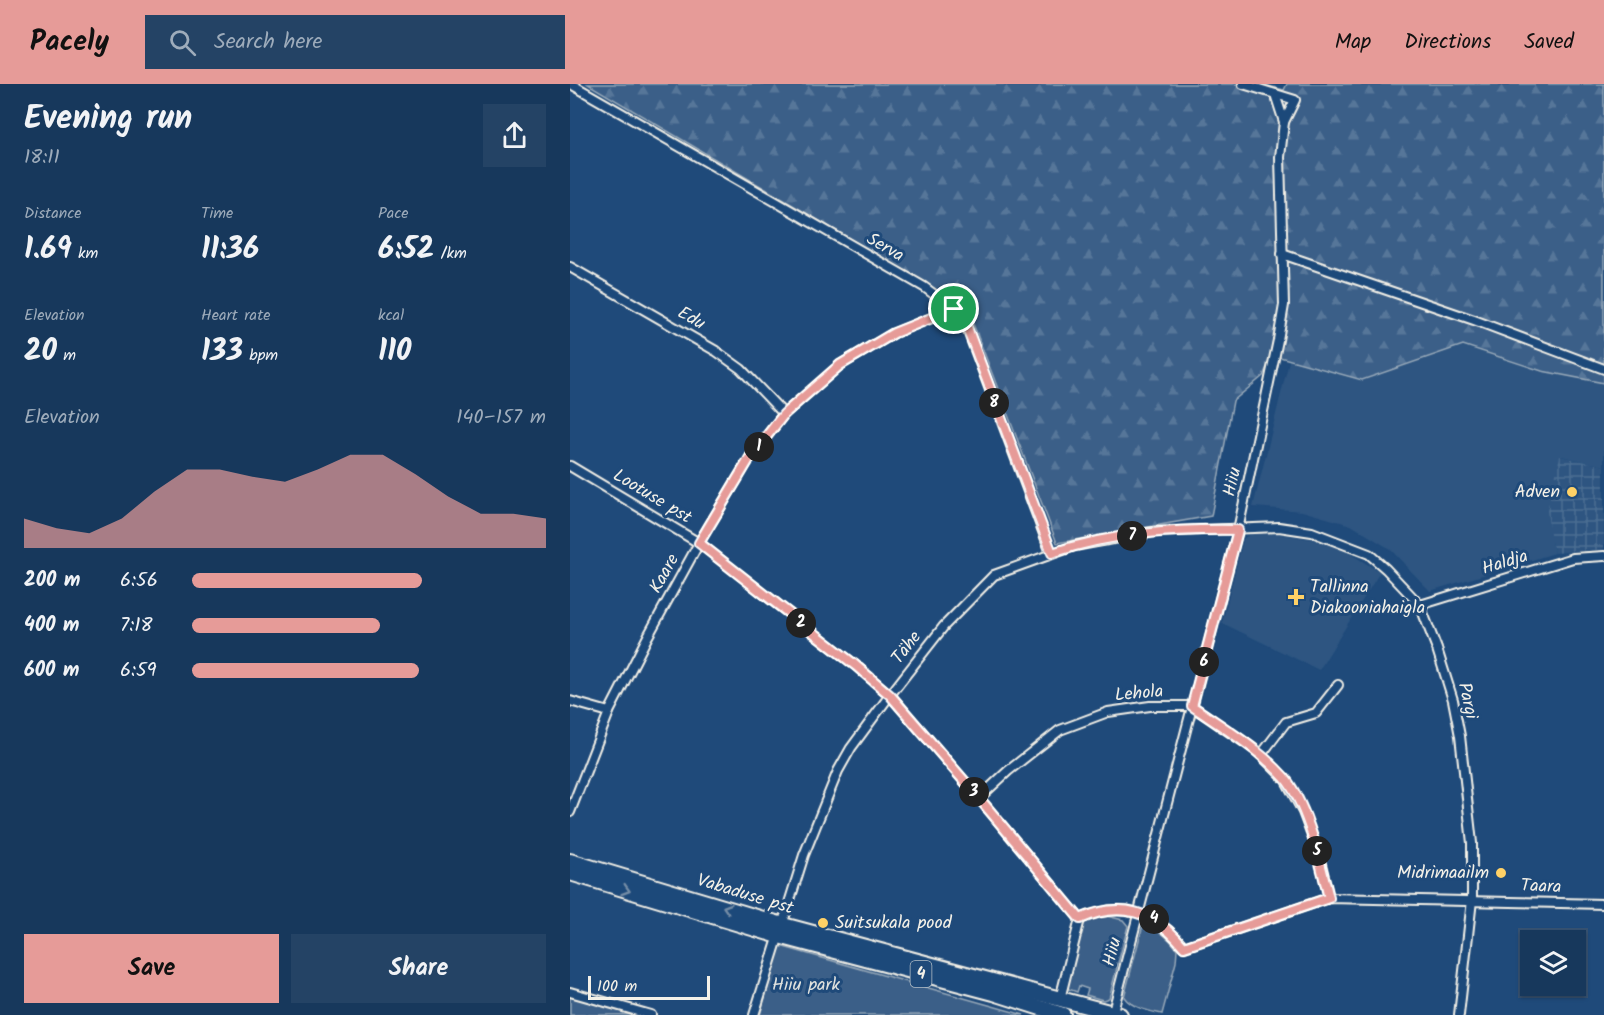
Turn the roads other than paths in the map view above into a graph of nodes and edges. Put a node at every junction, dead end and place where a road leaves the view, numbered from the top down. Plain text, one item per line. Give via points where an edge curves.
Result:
1 (571, 84) edge
2 (1243, 84) edge
3 (1275, 94) junction
4 (1284, 122) junction
5 (1282, 254) junction
6 (570, 267) edge
7 (954, 309) junction
8 (1604, 369) edge
9 (784, 414) junction
10 (570, 466) edge
11 (1238, 530) junction
12 (699, 543) junction
13 (1052, 553) junction
14 (1603, 558) edge
15 (1420, 605) junction
16 (1338, 685) dead end
17 (890, 695) junction
18 (570, 701) edge
19 (1192, 706) junction
20 (609, 712) junction
21 (1261, 755) junction
22 (979, 798) junction
23 (570, 812) edge
24 (570, 861) edge
25 (570, 873) edge
26 (1329, 898) junction
27 (1472, 900) junction
28 (1604, 904) edge
29 (1138, 913) junction
30 (1080, 919) junction
31 (781, 930) junction
32 (570, 992) edge
33 (1060, 999) junction
34 (1115, 1014) edge
35 (651, 1015) edge
36 (754, 1015) edge
37 (1063, 1015) edge
38 (1459, 1015) edge

1 - 7 street, Serva via 924,287
2 - 3 street, Hiiu
3 - 4 street, Hiiu
3 - 4 street, Hiiu via 1295,100
4 - 5 street, Hiiu via 1280,157
5 - 8 street
5 - 11 street, Hiiu via 1284,305
6 - 9 street, Edu via 716,351 741,369
7 - 9 street, Kaare via 894,333 840,365
7 - 13 street, Serva via 965,322
9 - 12 street, Kaare via 751,456
10 - 12 street, Lootuse pst
11 - 13 street, Tähe via 1153,532
11 - 15 street, Pargi via 1279,527 1312,532 1370,554
11 - 19 street, Hiiu
12 - 17 street, Lootuse pst
12 - 20 street, Kaare
13 - 17 street, Tähe via 994,576 944,626
14 - 15 street, Haldja via 1573,558
15 - 27 street, Pargi via 1449,685 1460,736 1472,843
16 - 21 street via 1316,713 1286,722
17 - 22 street, Lootuse pst
17 - 31 street, Tähe via 833,780
18 - 20 street
19 - 21 street
19 - 22 street, Lehola via 1107,712 1060,730
19 - 29 street, Hiiu
20 - 23 street, Kaare
21 - 26 street via 1285,779 1304,812
22 - 30 street, Lootuse pst
31 -> 24 highway, Vabaduse pst / 4
25 -> 31 highway, Vabaduse pst / 4
26 - 27 street, Taara
26 - 29 street, Taara via 1184,947 1159,922
27 - 28 street, Taara
27 - 38 street, Pargi
29 - 30 street via 1109,910
29 - 34 street, Hiiu
30 - 33 street
31 - 33 highway, Vabaduse pst / 4
31 - 36 street, Tähe
31 - 37 highway, Vabaduse pst / 4
32 - 35 street
33 - 34 highway, Vabaduse pst / 4

